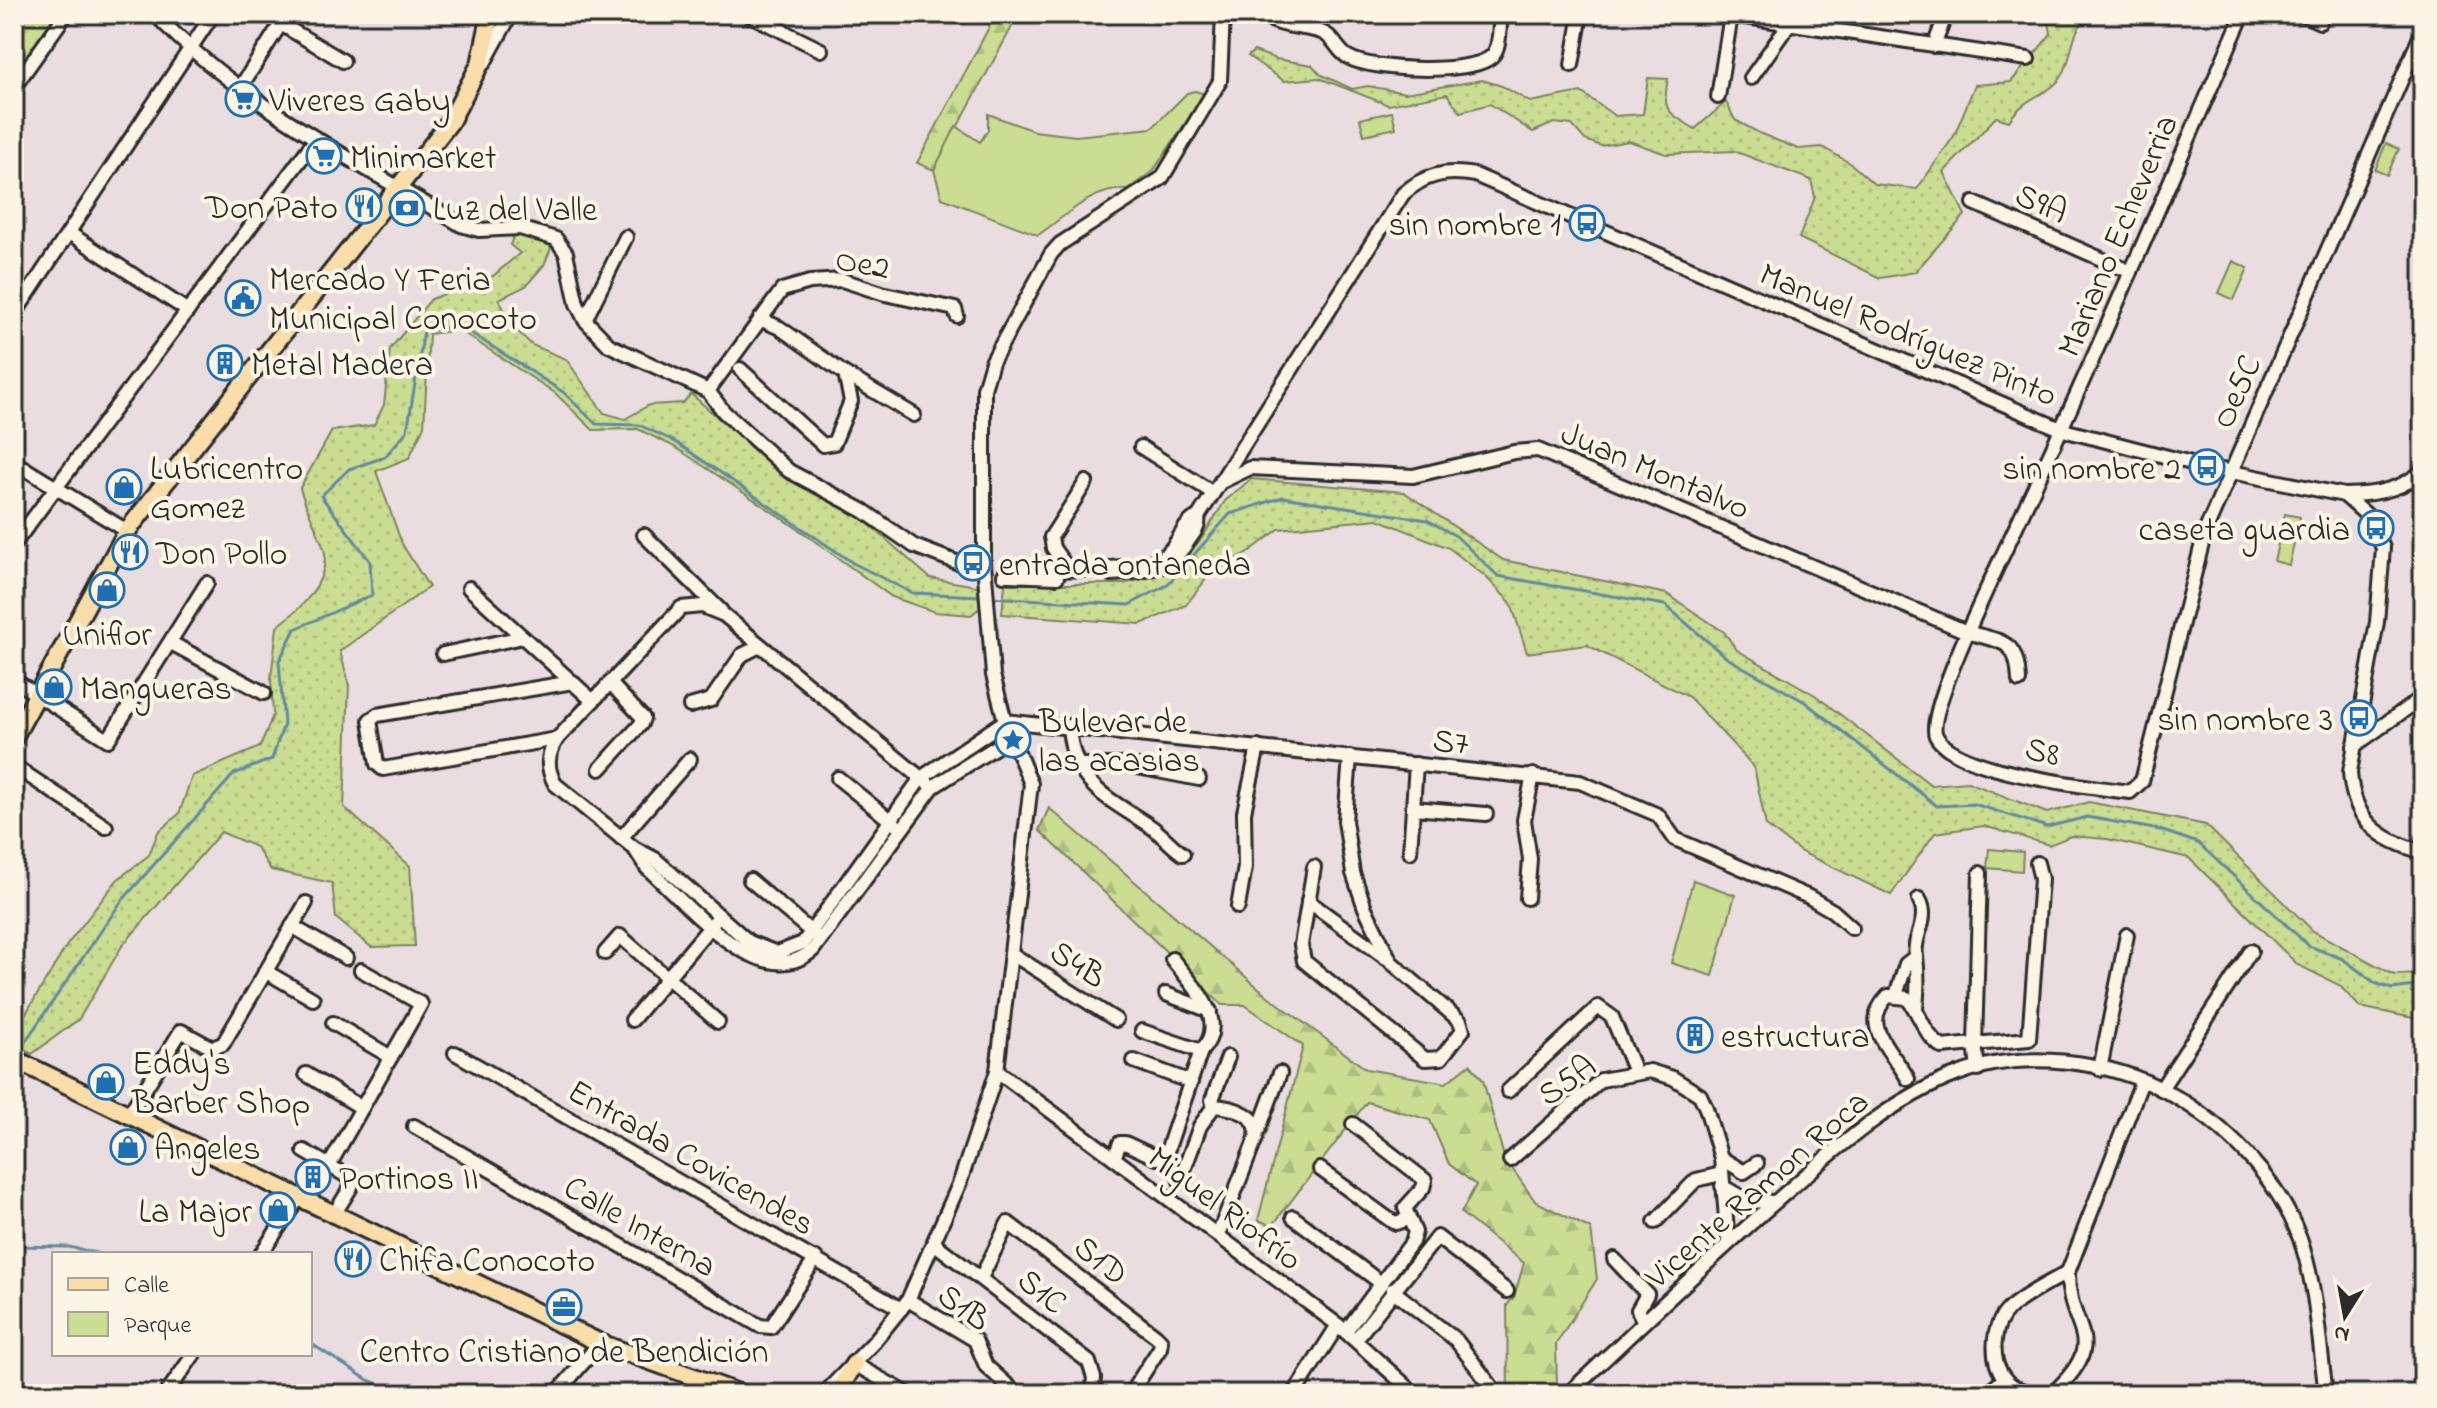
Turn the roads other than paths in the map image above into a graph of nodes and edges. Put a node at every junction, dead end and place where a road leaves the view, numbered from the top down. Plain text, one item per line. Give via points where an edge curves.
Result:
1 (66, 14) edge
2 (155, 14) edge
3 (213, 14) edge
4 (491, 14) edge
5 (511, 14) edge
6 (748, 14) edge
7 (1223, 14) edge
8 (1263, 14) edge
9 (1501, 14) edge
10 (1581, 14) edge
11 (1728, 14) edge
12 (1946, 14) edge
13 (2243, 14) edge
14 (2302, 14) edge
15 (284, 19) edge
16 (1793, 19) edge
17 (2320, 22) dead end
18 (2423, 30) edge
19 (1934, 46) junction
20 (190, 50) junction
21 (821, 50) dead end
22 (2028, 59) dead end
23 (343, 61) dead end
24 (1572, 65) dead end
25 (1751, 78) dead end
26 (473, 83) junction
27 (14, 87) edge
28 (240, 88) junction
29 (1718, 97) dead end
30 (315, 140) junction
31 (399, 188) junction
32 (1974, 203) dead end
33 (69, 233) junction
34 (626, 237) dead end
35 (2131, 272) junction
36 (188, 311) junction
37 (14, 315) edge
38 (763, 315) junction
39 (957, 316) dead end
40 (585, 320) junction
41 (740, 369) dead end
42 (845, 374) junction
43 (870, 388) junction
44 (708, 391) junction
45 (851, 401) junction
46 (914, 415) dead end
47 (2063, 430) junction
48 (1141, 447) dead end
49 (14, 462) edge
50 (2423, 470) edge
51 (2230, 472) junction
52 (1086, 482) dead end
53 (56, 488) junction
54 (1216, 488) junction
55 (2344, 495) junction
56 (1198, 517) junction
57 (127, 531) junction
58 (644, 535) dead end
59 (14, 544) edge
60 (1067, 568) junction
61 (985, 574) junction
62 (1004, 575) junction
63 (207, 583) dead end
64 (469, 588) dead end
65 (724, 615) junction
66 (1967, 632) junction
67 (523, 637) junction
68 (171, 643) junction
69 (760, 646) junction
70 (443, 654) dead end
71 (14, 680) edge
72 (2019, 681) dead end
73 (573, 682) junction
74 (610, 683) junction
75 (264, 693) dead end
76 (39, 695) junction
77 (2423, 697) edge
78 (593, 701) junction
79 (690, 706) dead end
80 (1005, 721) junction
81 (1069, 726) junction
82 (1013, 736) junction
83 (14, 737) edge
84 (557, 739) junction
85 (1940, 742) joint
86 (2354, 746) junction
87 (1258, 747) junction
88 (1350, 757) junction
89 (690, 759) dead end
90 (1416, 764) junction
91 (1079, 765) junction
92 (14, 766) edge
93 (600, 769) dead end
94 (1533, 775) junction
95 (838, 778) dead end
96 (921, 778) junction
97 (1199, 779) dead end
98 (933, 787) junction
99 (2137, 787) joint
100 (1413, 808) junction
101 (1486, 814) dead end
102 (890, 821) junction
103 (106, 827) dead end
104 (902, 829) junction
105 (621, 838) junction
106 (1410, 852) dead end
107 (2423, 852) edge
108 (1183, 854) dead end
109 (2037, 863) dead end
110 (1314, 867) dead end
111 (1980, 873) dead end
112 (750, 880) dead end
113 (854, 883) junction
114 (1527, 898) dead end
115 (1919, 899) dead end
116 (1308, 901) junction
117 (306, 903) dead end
118 (1238, 907) dead end
119 (1370, 917) junction
120 (716, 921) junction
121 (292, 926) junction
122 (1852, 928) dead end
123 (1352, 930) junction
124 (2127, 935) dead end
125 (816, 936) junction
126 (2251, 951) dead end
127 (605, 953) dead end
128 (1012, 954) junction
129 (1915, 957) junction
130 (346, 958) dead end
131 (1172, 959) dead end
132 (1391, 962) junction
133 (361, 970) dead end
134 (265, 971) junction
135 (667, 978) junction
136 (1166, 994) dead end
137 (1896, 995) junction
138 (313, 999) dead end
139 (1916, 1008) junction
140 (1210, 1011) junction
141 (632, 1020) dead end
142 (1116, 1020) dead end
143 (718, 1022) dead end
144 (333, 1023) dead end
145 (1142, 1031) dead end
146 (1975, 1044) junction
147 (1201, 1051) junction
148 (455, 1053) dead end
149 (391, 1057) junction
150 (1228, 1057) dead end
151 (14, 1059) edge
152 (1134, 1061) dead end
153 (1978, 1069) junction
154 (2100, 1069) junction
155 (997, 1071) junction
156 (1635, 1072) junction
157 (1280, 1073) dead end
158 (306, 1074) dead end
159 (1908, 1079) dead end
160 (2142, 1081) junction
161 (1191, 1082) junction
162 (2161, 1089) junction
163 (1508, 1091) dead end
164 (1214, 1106) junction
165 (362, 1108) junction
166 (128, 1116) junction
167 (1353, 1124) dead end
168 (414, 1126) dead end
169 (1259, 1129) junction
170 (304, 1151) dead end
171 (1114, 1158) junction
172 (1721, 1158) junction
173 (1510, 1160) dead end
174 (1757, 1163) dead end
175 (330, 1164) junction
176 (1320, 1169) dead end
177 (1721, 1180) junction
178 (1180, 1181) dead end
179 (298, 1199) junction
180 (1775, 1202) junction
181 (333, 1216) junction
182 (1293, 1217) dead end
183 (1408, 1219) junction
184 (1655, 1222) dead end
185 (1218, 1235) junction
186 (1728, 1243) junction
187 (935, 1244) junction
188 (262, 1252) edge
189 (816, 1258) junction
190 (1614, 1259) dead end
191 (2068, 1272) junction
192 (981, 1278) junction
193 (1387, 1286) junction
194 (1507, 1291) dead end
195 (905, 1304) junction
196 (1644, 1322) junction
197 (1347, 1332) junction
198 (600, 1343) junction
199 (193, 1356) edge
200 (854, 1364) junction
201 (2004, 1379) junction
202 (1410, 1391) edge
203 (559, 1393) edge
204 (166, 1394) edge
205 (741, 1394) edge
206 (824, 1394) edge
207 (837, 1394) edge
208 (908, 1394) edge
209 (1017, 1394) edge
210 (1092, 1394) edge
211 (1130, 1394) edge
212 (1294, 1394) edge
213 (1497, 1394) edge
214 (1568, 1394) edge
215 (1987, 1394) edge
216 (2052, 1394) edge
217 (2326, 1394) edge

1 - 27 street
2 - 20 street
3 - 20 street
4 - 26 main road
5 - 26 street
6 - 21 street
7 - 61 street via 1220,81 1162,178 1060,244 992,362 984,400
8 - 9 street via 1327,34 1354,60 1411,72 1486,60 1496,49
10 - 24 street
11 - 16 street
11 - 29 street
12 - 19 street
13 - 35 street, Mariano Echeverria
14 - 17 street
15 - 23 street
15 - 28 street
16 - 19 street
16 - 25 street
18 - 51 street, Oe5C
19 - 22 street
20 - 28 street
20 - 33 street
26 - 31 main road
28 - 30 street
30 - 31 street
30 - 36 street
31 - 40 street via 469,229 520,228 556,239 566,253
31 - 57 main road
32 - 35 street, S9A
33 - 36 street
33 - 37 street
34 - 40 street
35 - 47 street, Mariano Echeverria
36 - 53 street
38 - 39 street, Oe2 via 782,290 842,280 955,309
38 - 42 street
38 - 44 street, Oe2
40 - 44 street via 609,345
41 - 45 street via 829,446
42 - 43 street
42 - 45 street
43 - 45 street via 857,391
43 - 46 street
44 - 61 street via 766,451 807,483 864,511 933,556
47 - 51 street, Manuel Rodríguez Pinto
47 - 54 street, Manuel Rodríguez Pinto via 1475,175 1457,172 1425,178 1403,194
47 - 66 street, Mariano Echeverria
48 - 54 street
49 - 53 street
50 - 55 street, Manuel Rodríguez Pinto via 2400,486
51 - 55 street, Manuel Rodríguez Pinto
51 - 99 street, Oe5C via 2195,562
52 - 60 street via 1051,537
53 - 57 street
53 - 59 street
54 - 56 street
54 - 66 street, Juan Montalvo via 1250,468 1413,476 1538,450
55 - 86 street via 2369,517 2383,548 2377,622
56 - 60 street via 1170,552 1155,561
56 - 62 street via 1182,551 1158,568 1023,579
57 - 76 main road
58 - 65 street
60 - 62 street
61 - 62 street
61 - 80 street via 993,675
63 - 68 street
64 - 67 street
65 - 69 street
65 - 74 street via 702,606 681,608
66 - 72 street, Juan Montalvo via 2015,649
66 - 85 street, Mariano Echeverria via 1934,719
67 - 70 street
67 - 73 street
68 - 75 street
68 - 76 street via 108,740
69 - 79 street via 742,655 711,700
69 - 96 street
71 - 76 street
73 - 78 street
73 - 84 street via 370,720 377,764 383,769
74 - 78 street
74 - 93 street via 643,718
76 - 83 main road
77 - 86 street
78 - 84 street
80 - 81 street, S7
80 - 82 street
80 - 96 street
81 - 87 street, S7
81 - 91 street
82 - 98 street
82 - 128 street via 1031,784
84 - 105 street via 548,756 555,784
85 - 99 street, S8 via 1956,753 2036,781 2130,792
86 - 107 street via 2352,796 2360,815 2384,836
87 - 88 street, S7
87 - 118 street via 1244,812 1245,867
88 - 90 street, S7
88 - 119 street via 1345,821 1353,873
89 - 105 street
90 - 94 street, S7
90 - 100 street
91 - 97 street via 1127,765
91 - 108 street via 1110,803 1153,828
92 - 103 street
94 - 114 street via 1524,820 1530,859
94 - 122 street, S7 via 1580,782 1658,815 1675,839 1809,897
95 - 102 street
96 - 98 street
96 - 102 street
98 - 104 street
100 - 101 street
100 - 106 street
102 - 104 street
102 - 113 street
104 - 113 street
105 - 120 street via 647,868
109 - 146 street via 2041,879 2032,1032 2029,1039
110 - 116 street
111 - 146 street
112 - 125 street
113 - 125 street
115 - 129 street via 1924,919
116 - 123 street
116 - 132 street via 1301,945 1304,961 1425,1059 1441,1058 1463,1030 1460,1021
117 - 121 street
119 - 123 street via 1365,926
119 - 132 street
120 - 125 street via 765,951 794,949
120 - 135 street
121 - 130 street
121 - 134 street
123 - 132 street
124 - 154 street
126 - 162 street
127 - 135 street via 620,936
128 - 142 street, S4B
128 - 155 street
129 - 137 street via 1906,964
129 - 139 street
131 - 140 street
133 - 149 street via 421,1004
134 - 138 street
134 - 166 street via 219,1047 186,1032 178,1035
135 - 141 street
135 - 143 street
136 - 140 street
137 - 139 street
137 - 159 street via 1880,1005 1875,1031
139 - 146 street via 1925,1031 1942,1047
140 - 147 street via 1213,1023
144 - 149 street
145 - 147 street
146 - 153 street
147 - 161 street
148 - 189 street, Entrada Covicendes
149 - 165 street
150 - 164 street
151 - 166 main road
152 - 161 street
153 - 154 street, Vicente Ramon Roca via 2035,1061
153 - 180 street, Vicente Ramon Roca via 1927,1088 1860,1127
154 - 160 street, Vicente Ramon Roca
155 - 171 street, Miguel Riofrío
155 - 187 street
156 - 163 street via 1612,1017 1598,1007
156 - 172 street, S5A via 1673,1078 1700,1095
156 - 173 street, S5A via 1601,1080
157 - 169 street
158 - 165 street
160 - 162 street, Vicente Ramon Roca
160 - 191 street
161 - 171 street via 1165,1157 1120,1143
162 - 217 street, Vicente Ramon Roca via 2199,1110 2238,1145 2300,1238
164 - 169 street via 1245,1114
164 - 178 street via 1200,1126
165 - 175 street
166 - 179 main road
167 - 183 street via 1425,1180 1405,1208
168 - 189 street, Calle Interna via 760,1326 771,1327 780,1318
169 - 185 street
170 - 175 street
171 - 185 street, Miguel Riofrío
172 - 174 street via 1744,1172
172 - 177 street, S5A
175 - 181 street via 352,1179
176 - 183 street via 1390,1220
177 - 180 street via 1748,1201
177 - 184 street via 1696,1180
177 - 186 street, S5A
179 - 181 main road
179 - 188 street
180 - 186 street, Vicente Ramon Roca
181 - 198 main road
182 - 193 street
183 - 193 street via 1415,1232 1412,1242
185 - 197 street, Miguel Riofrío
186 - 196 street, Vicente Ramon Roca
187 - 192 street, S1C
187 - 195 street
189 - 195 street, Entrada Covicendes
190 - 196 street via 1647,1294 1638,1310
191 - 201 street via 2009,1308 1999,1324 1995,1344
191 - 216 street via 2086,1345 2077,1366
192 - 210 street, S1C via 1089,1362
192 - 211 street, S1D via 1008,1223 1161,1341
193 - 194 street via 1437,1237
193 - 197 street
193 - 213 street via 1456,1340
195 - 200 street
195 - 209 street, S1B via 975,1340 986,1366
196 - 214 street, Vicente Ramon Roca
197 - 202 street, Miguel Riofrío
197 - 212 street
198 - 203 street
198 - 205 main road
199 - 204 street
200 - 206 street
200 - 207 main road
200 - 208 street
201 - 215 street
201 - 216 street via 2028,1392

